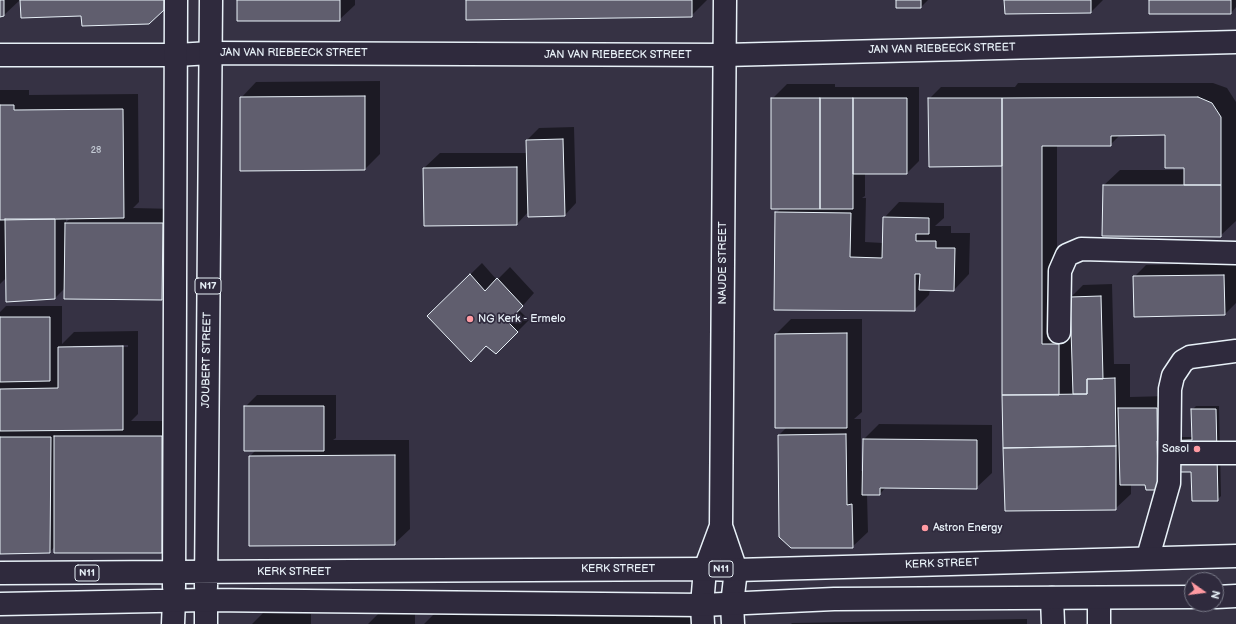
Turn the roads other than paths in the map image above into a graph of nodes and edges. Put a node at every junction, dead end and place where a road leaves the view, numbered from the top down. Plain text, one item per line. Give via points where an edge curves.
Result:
1 (176, 0) edge
2 (211, 0) edge
3 (725, 0) edge
4 (1236, 42) edge
5 (211, 53) junction
6 (0, 55) edge
7 (176, 55) junction
8 (725, 55) junction
9 (1236, 253) edge
10 (1059, 332) dead end
11 (1236, 351) edge
12 (1170, 453) junction
13 (1236, 453) edge
14 (721, 526) junction
15 (1236, 556) edge
16 (1148, 558) junction
17 (705, 569) junction
18 (736, 570) junction
19 (175, 572) junction
20 (0, 573) edge
21 (205, 573) junction
22 (1224, 596) edge
23 (1236, 596) edge
24 (1184, 597) edge
25 (1052, 598) junction
26 (1099, 598) junction
27 (174, 600) junction
28 (206, 600) junction
29 (0, 604) edge
30 (703, 614) edge
31 (733, 614) edge
32 (174, 624) edge
33 (206, 624) edge
34 (1053, 624) edge
35 (1099, 624) edge

1 - 7 main road
2 - 5 main road, JOUBERT STREET / N17
3 - 8 main road, NAUDE STREET
4 - 8 main road, JAN VAN RIEBEECK STREET
5 - 7 main road, JAN VAN RIEBEECK STREET
5 - 8 main road, JAN VAN RIEBEECK STREET
5 - 21 main road, JOUBERT STREET / N17
6 - 7 main road, JAN VAN RIEBEECK STREET
7 - 19 main road
8 - 14 main road, NAUDE STREET
9 - 10 main road via 1080,249 1067,255 1060,271
11 - 12 main road via 1190,357 1177,368 1170,390
12 - 13 main road
12 - 16 main road via 1169,483
14 - 17 main road, NAUDE STREET
14 - 18 main road, NAUDE STREET
15 - 16 main road, KERK STREET / N11
16 - 18 main road, KERK STREET / N11
17 - 18 main road, KERK STREET / N11
17 - 21 main road, KERK STREET / N11
17 - 30 main road, NAUDE STREET
18 - 31 main road
19 - 20 main road, KERK STREET / N11
19 - 21 main road, KERK STREET / N11
19 - 27 main road
21 - 28 main road, JOUBERT STREET / N17
22 - 23 main road
24 - 26 main road
25 - 26 main road
25 - 31 main road via 834,599
25 - 34 main road
26 - 35 main road
27 - 28 main road
27 - 29 main road
27 - 32 main road
28 - 30 main road
28 - 33 main road, JOUBERT STREET
30 - 31 main road

